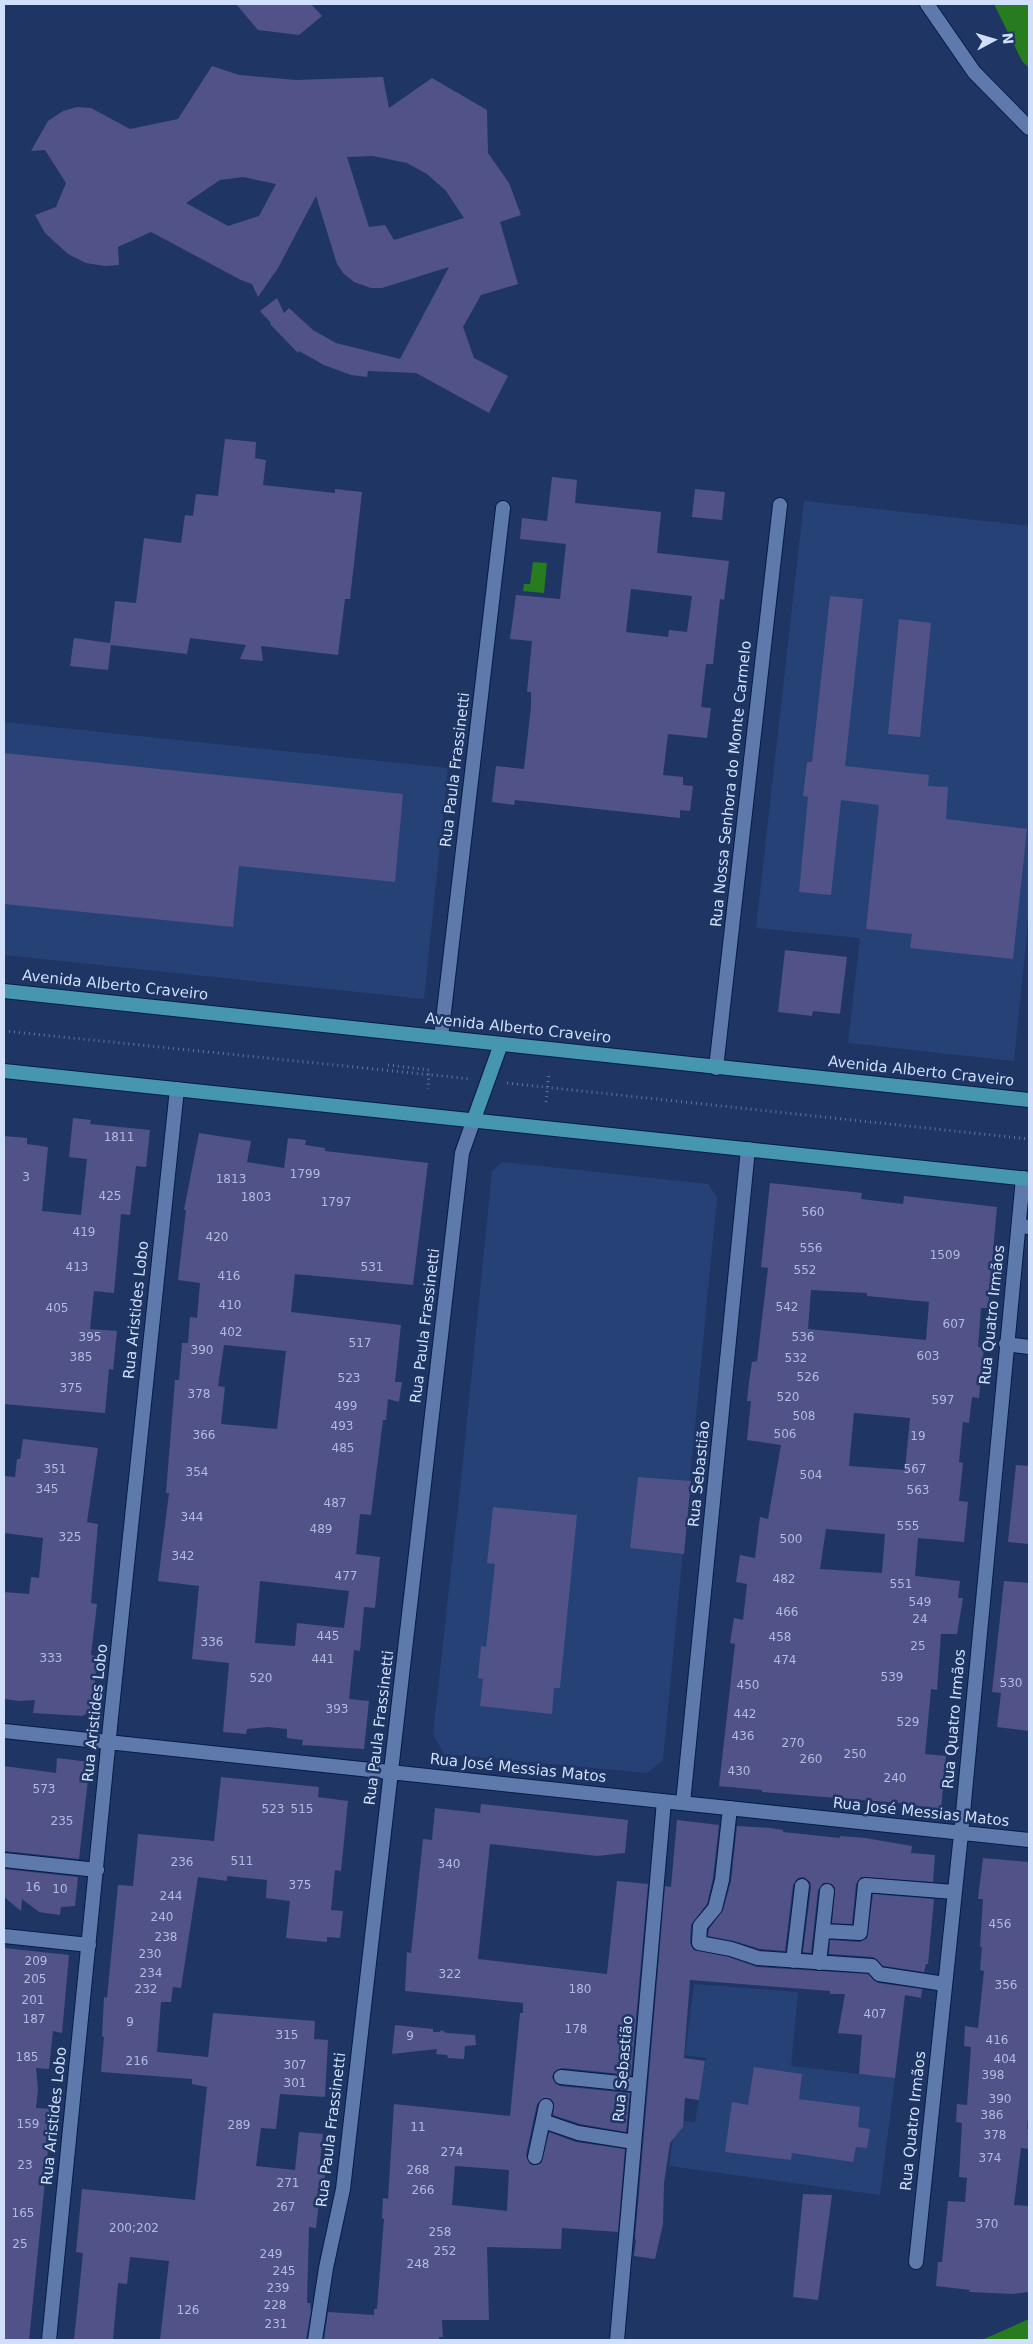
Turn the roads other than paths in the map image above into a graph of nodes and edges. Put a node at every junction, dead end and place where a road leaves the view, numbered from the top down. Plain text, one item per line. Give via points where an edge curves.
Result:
1 (927, 4) edge
2 (1029, 128) edge
3 (780, 505) dead end
4 (503, 508) dead end
5 (4, 991) edge
6 (442, 1037) junction
7 (502, 1044) junction
8 (716, 1068) junction
9 (4, 1070) edge
10 (177, 1089) junction
11 (1029, 1100) edge
12 (474, 1119) junction
13 (748, 1149) junction
14 (1026, 1179) edge
15 (1024, 1227) edge
16 (1006, 1344) junction
17 (1029, 1347) edge
18 (4, 1731) edge
19 (109, 1742) junction
20 (390, 1772) junction
21 (664, 1801) junction
22 (683, 1803) junction
23 (730, 1808) junction
24 (961, 1834) junction
25 (1029, 1840) edge
26 (4, 1860) edge
27 (97, 1870) junction
28 (802, 1886) dead end
29 (827, 1891) dead end
30 (954, 1892) junction
31 (823, 1931) junction
32 (4, 1936) edge
33 (89, 1944) junction
34 (793, 1961) junction
35 (819, 1963) junction
36 (945, 1984) junction
37 (561, 2077) dead end
38 (639, 2085) junction
39 (546, 2106) dead end
40 (543, 2121) junction
41 (634, 2142) junction
42 (535, 2157) dead end
43 (916, 2262) dead end
44 (49, 2340) edge
45 (315, 2340) edge
46 (617, 2340) edge

1 - 2 street via 974,72
3 - 8 street, Rua Nossa Senhora do Monte Carmelo
4 - 6 street, Rua Paula Frassinetti
5 - 6 main road, Avenida Alberto Craveiro
6 - 7 main road, Avenida Alberto Craveiro
7 - 8 main road, Avenida Alberto Craveiro
7 - 12 main road
8 - 11 main road, Avenida Alberto Craveiro
9 - 10 main road
10 - 12 main road
10 - 19 street, Rua Aristides Lobo
12 - 13 main road
12 - 20 street, Rua Paula Frassinetti via 462,1153
13 - 14 main road
13 - 22 street, Rua Sebastião
14 - 15 street, Rua Quatro Irmãos
15 - 16 street, Rua Quatro Irmãos
16 - 17 street
16 - 24 street, Rua Quatro Irmãos
18 - 19 street, Rua José Messias Matos
19 - 20 street, Rua José Messias Matos
19 - 27 street, Rua Aristides Lobo
20 - 21 street, Rua José Messias Matos
20 - 45 street, Rua Paula Frassinetti via 343,2190
21 - 22 street, Rua José Messias Matos
21 - 38 street, Rua Sebastião
22 - 23 street, Rua José Messias Matos
23 - 24 street, Rua José Messias Matos
23 - 34 street via 722,1880 715,1908 700,1926 699,1943 758,1958
24 - 25 street, Rua José Messias Matos
24 - 30 street, Rua Quatro Irmãos
26 - 27 street
27 - 33 street, Rua Aristides Lobo
28 - 34 street
29 - 31 street
30 - 31 street via 865,1885 860,1933
30 - 36 street, Rua Quatro Irmãos
31 - 35 street
32 - 33 street
33 - 44 street, Rua Aristides Lobo
34 - 35 street
35 - 36 street via 872,1966 879,1974
36 - 43 street, Rua Quatro Irmãos
37 - 38 street
38 - 41 street, Rua Sebastião
39 - 40 street
40 - 41 street via 578,2132
40 - 42 street
41 - 46 street, Rua Sebastião

